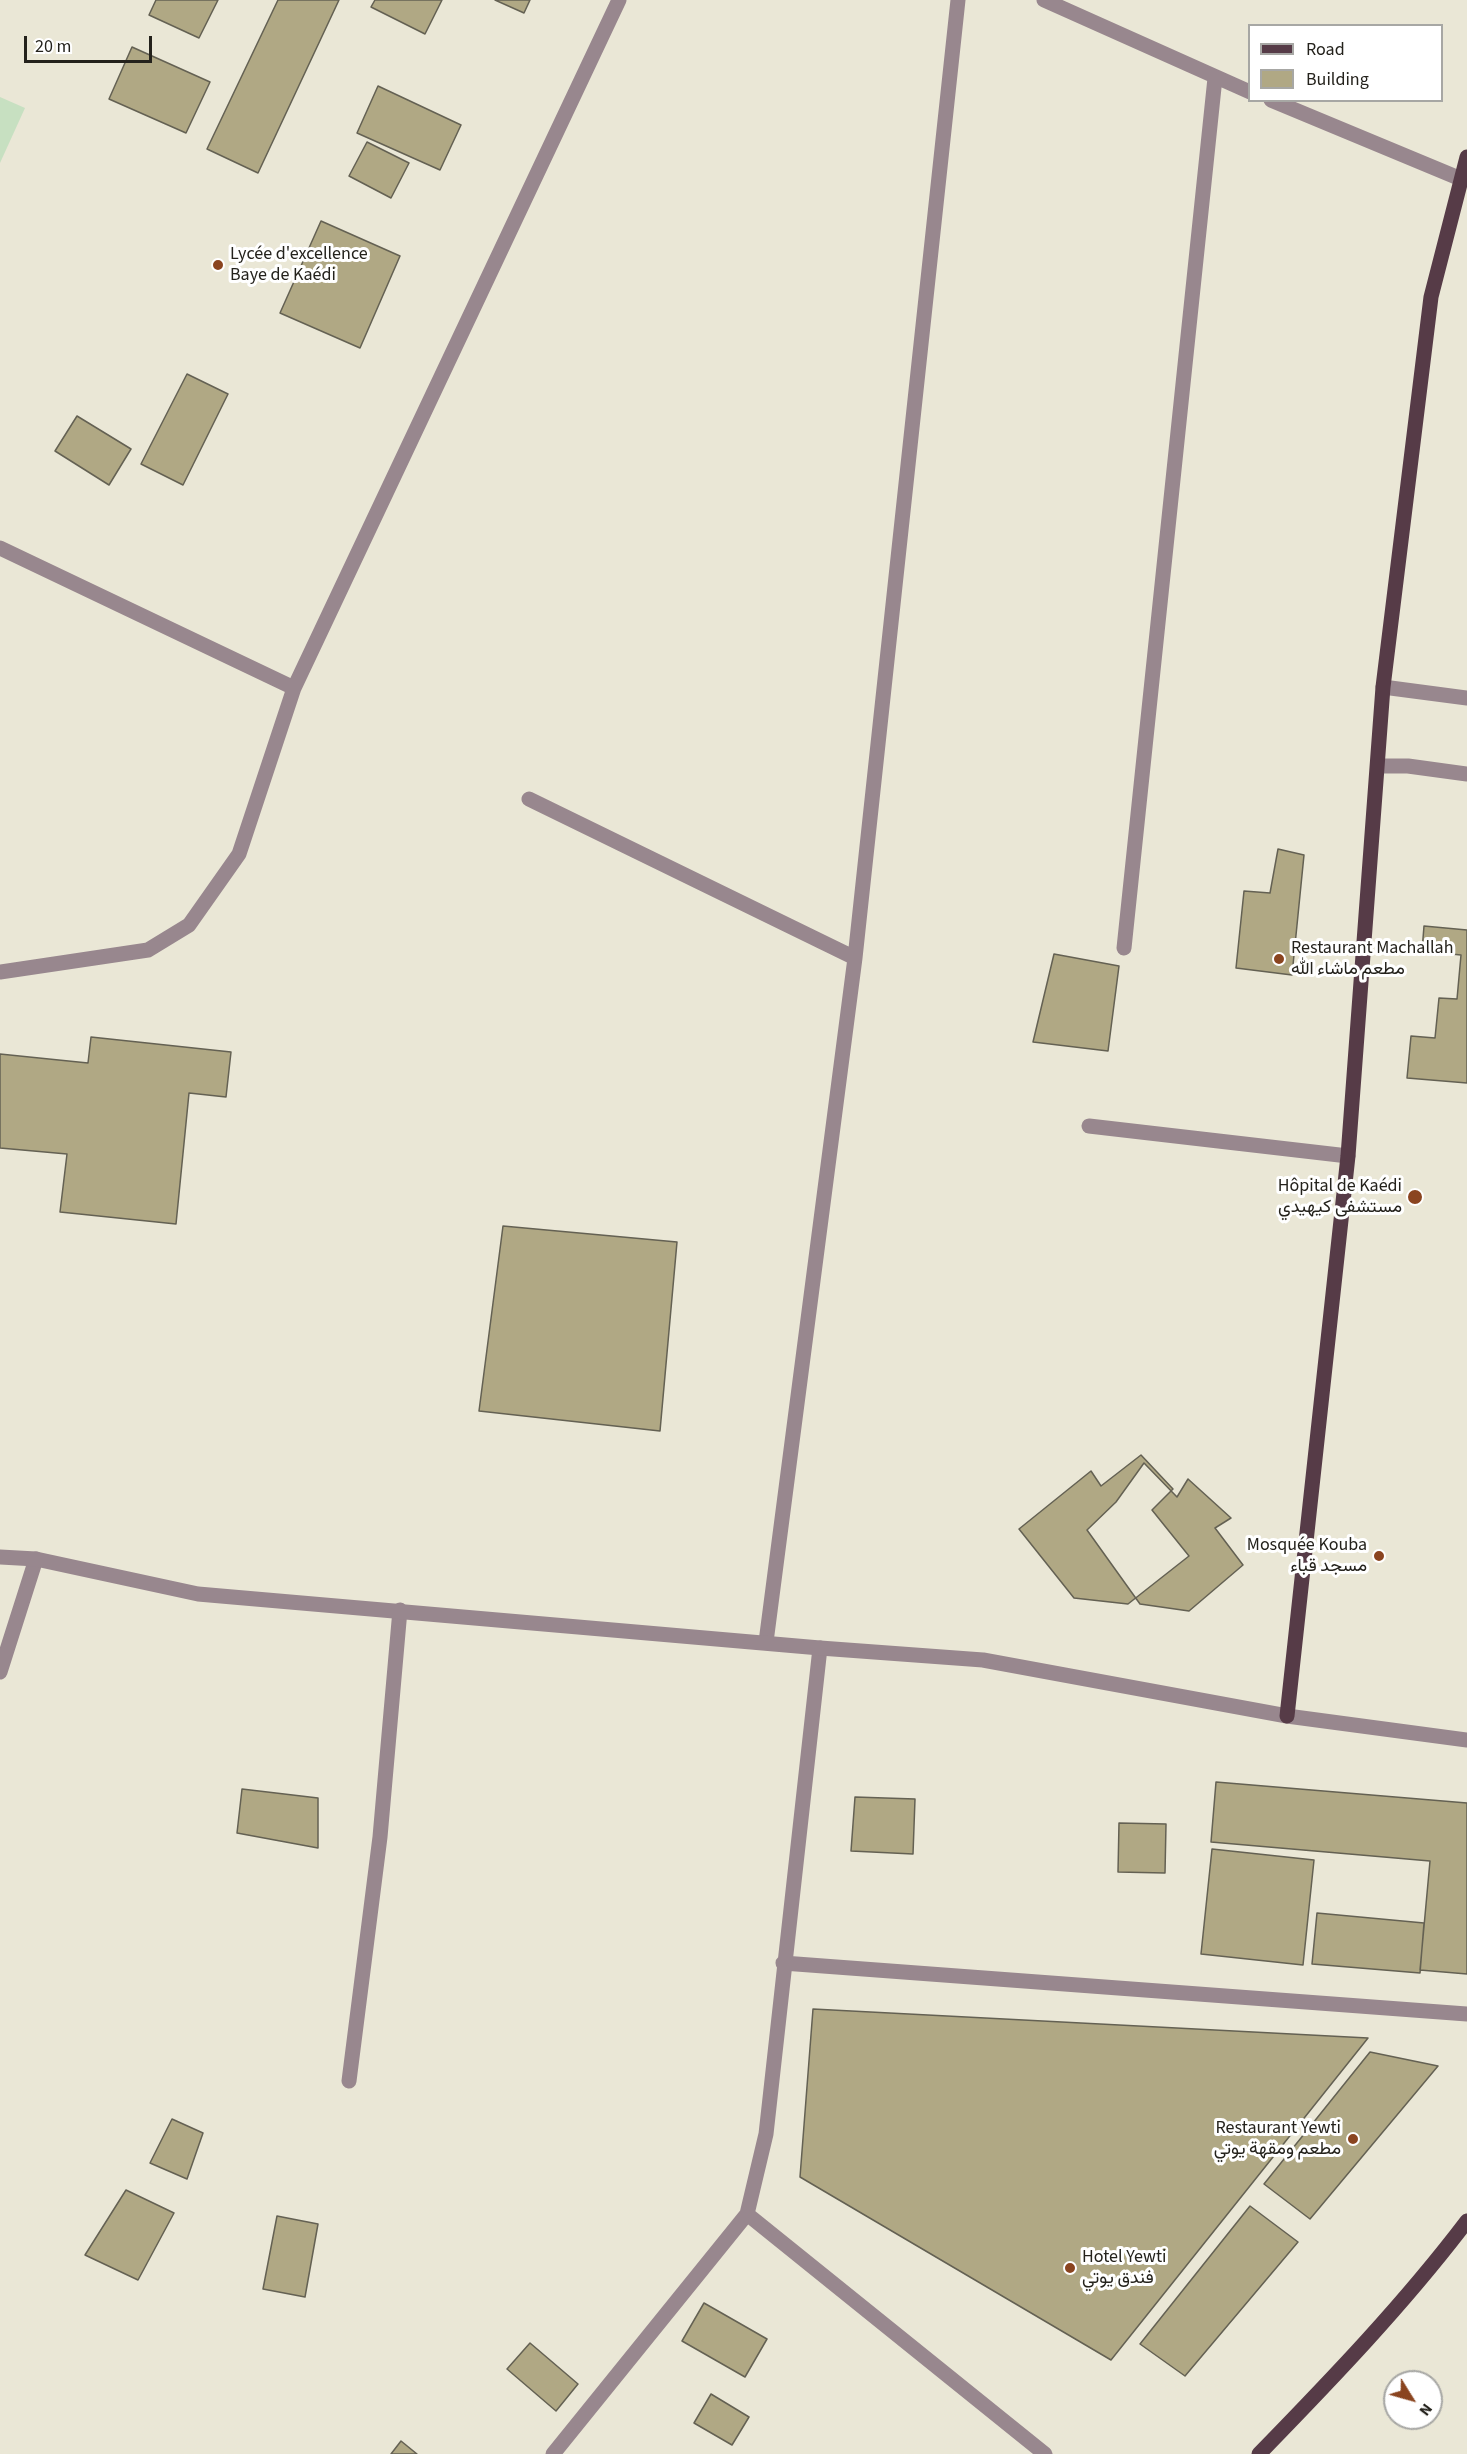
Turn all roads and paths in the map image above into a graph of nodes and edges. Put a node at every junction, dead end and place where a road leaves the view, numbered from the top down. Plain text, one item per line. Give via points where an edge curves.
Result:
1 (619, 0) edge
2 (958, 0) edge
3 (1044, 0) edge
4 (1215, 78) junction
5 (1248, 91) edge
6 (1276, 102) edge
7 (1467, 157) edge
8 (1461, 179) junction
9 (0, 548) edge
10 (1383, 687) junction
11 (294, 688) junction
12 (1467, 699) edge
13 (1378, 766) junction
14 (1467, 774) edge
15 (529, 798) dead end
16 (1124, 948) dead end
17 (855, 958) junction
18 (0, 972) edge
19 (1089, 1126) dead end
20 (1348, 1156) junction
21 (0, 1557) edge
22 (36, 1559) junction
23 (400, 1610) junction
24 (766, 1642) junction
25 (820, 1648) junction
26 (0, 1672) edge
27 (1287, 1716) junction
28 (1467, 1740) edge
29 (783, 1963) junction
30 (1467, 2014) edge
31 (349, 2081) dead end
32 (747, 2214) junction
33 (1467, 2221) edge
34 (553, 2454) edge
35 (1045, 2454) edge
36 (1259, 2454) edge

1 - 11 street
2 - 17 street
3 - 4 street
4 - 5 street
4 - 16 street
6 - 8 street
7 - 8 main road
8 - 10 main road via 1431,297
9 - 11 street
10 - 12 street
10 - 13 main road
11 - 18 street via 239,854 189,926 148,950
13 - 14 street
13 - 20 main road
15 - 17 street
17 - 24 street
19 - 20 street
20 - 27 main road
21 - 22 street
22 - 23 street via 198,1594
22 - 26 street
23 - 24 street
23 - 31 street via 380,1838
24 - 25 street
25 - 27 street via 983,1660
25 - 29 street
27 - 28 street
29 - 30 street
29 - 32 street via 766,2134
32 - 34 street
32 - 35 street
33 - 36 main road via 1344,2366

